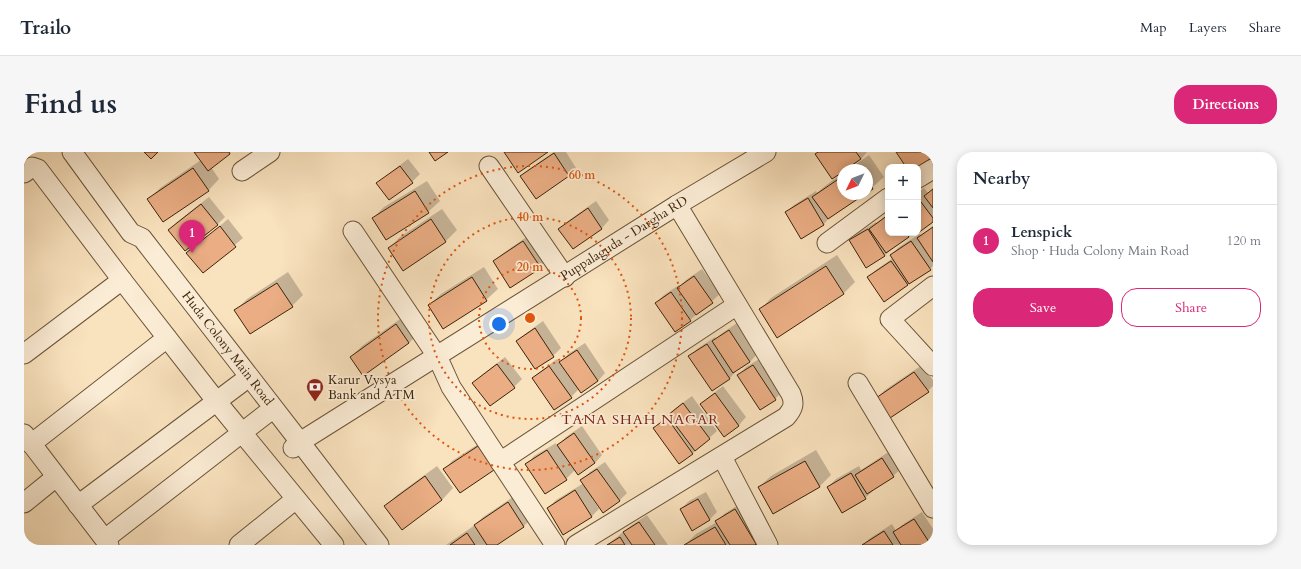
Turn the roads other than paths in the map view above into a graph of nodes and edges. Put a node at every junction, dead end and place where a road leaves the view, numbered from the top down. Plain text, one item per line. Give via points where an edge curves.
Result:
1 (270, 152) edge
2 (766, 152) edge
3 (75, 153) edge
4 (489, 166) dead end
5 (933, 169) edge
6 (242, 171) dead end
7 (24, 173) edge
8 (921, 176) edge
9 (885, 200) edge
10 (677, 206) junction
11 (354, 231) dead end
12 (136, 238) junction
13 (827, 243) dead end
14 (565, 277) junction
15 (122, 280) junction
16 (933, 286) edge
17 (738, 305) junction
18 (167, 338) junction
19 (24, 354) edge
20 (437, 356) junction
21 (933, 366) edge
22 (241, 383) junction
23 (858, 383) dead end
24 (217, 402) junction
25 (266, 414) junction
26 (242, 433) junction
27 (28, 439) edge
28 (297, 445) junction
29 (722, 457) junction
30 (500, 462) junction
31 (56, 477) junction
32 (296, 499) junction
33 (24, 503) edge
34 (78, 506) junction
35 (933, 508) edge
36 (107, 542) edge
37 (239, 545) edge
38 (334, 545) edge
39 (365, 545) edge
40 (379, 545) edge
41 (555, 545) edge
42 (576, 545) edge
43 (768, 545) edge

1 - 6 street
2 - 10 street, Puppalaguda - Dargha RD
3 - 12 street, Huda Colony Main Road
4 - 14 street
5 - 8 street
7 - 15 street via 32,167 38,169
9 - 13 street
10 - 14 street, Puppalaguda - Dargha RD
10 - 17 street
11 - 20 street
12 - 22 street
12 - 28 street, Huda Colony Main Road
14 - 20 street, Puppalaguda - Dargha RD
15 - 18 street
15 - 19 street
16 - 21 street via 890,319
17 - 29 street via 792,394 794,403 786,417
17 - 30 street
18 - 24 street
18 - 27 street
20 - 28 street, Puppalaguda - Dargha RD
20 - 30 street via 451,387
22 - 24 street
22 - 25 street
23 - 35 street
24 - 26 street
24 - 34 street
25 - 26 street
25 - 28 street
26 - 32 street
26 - 36 street
27 - 31 street
28 - 39 street
28 - 40 street, Huda Colony Main Road
29 - 42 street
29 - 43 street
30 - 41 street
31 - 33 street
31 - 34 street
32 - 37 street
32 - 38 street
34 - 36 street

